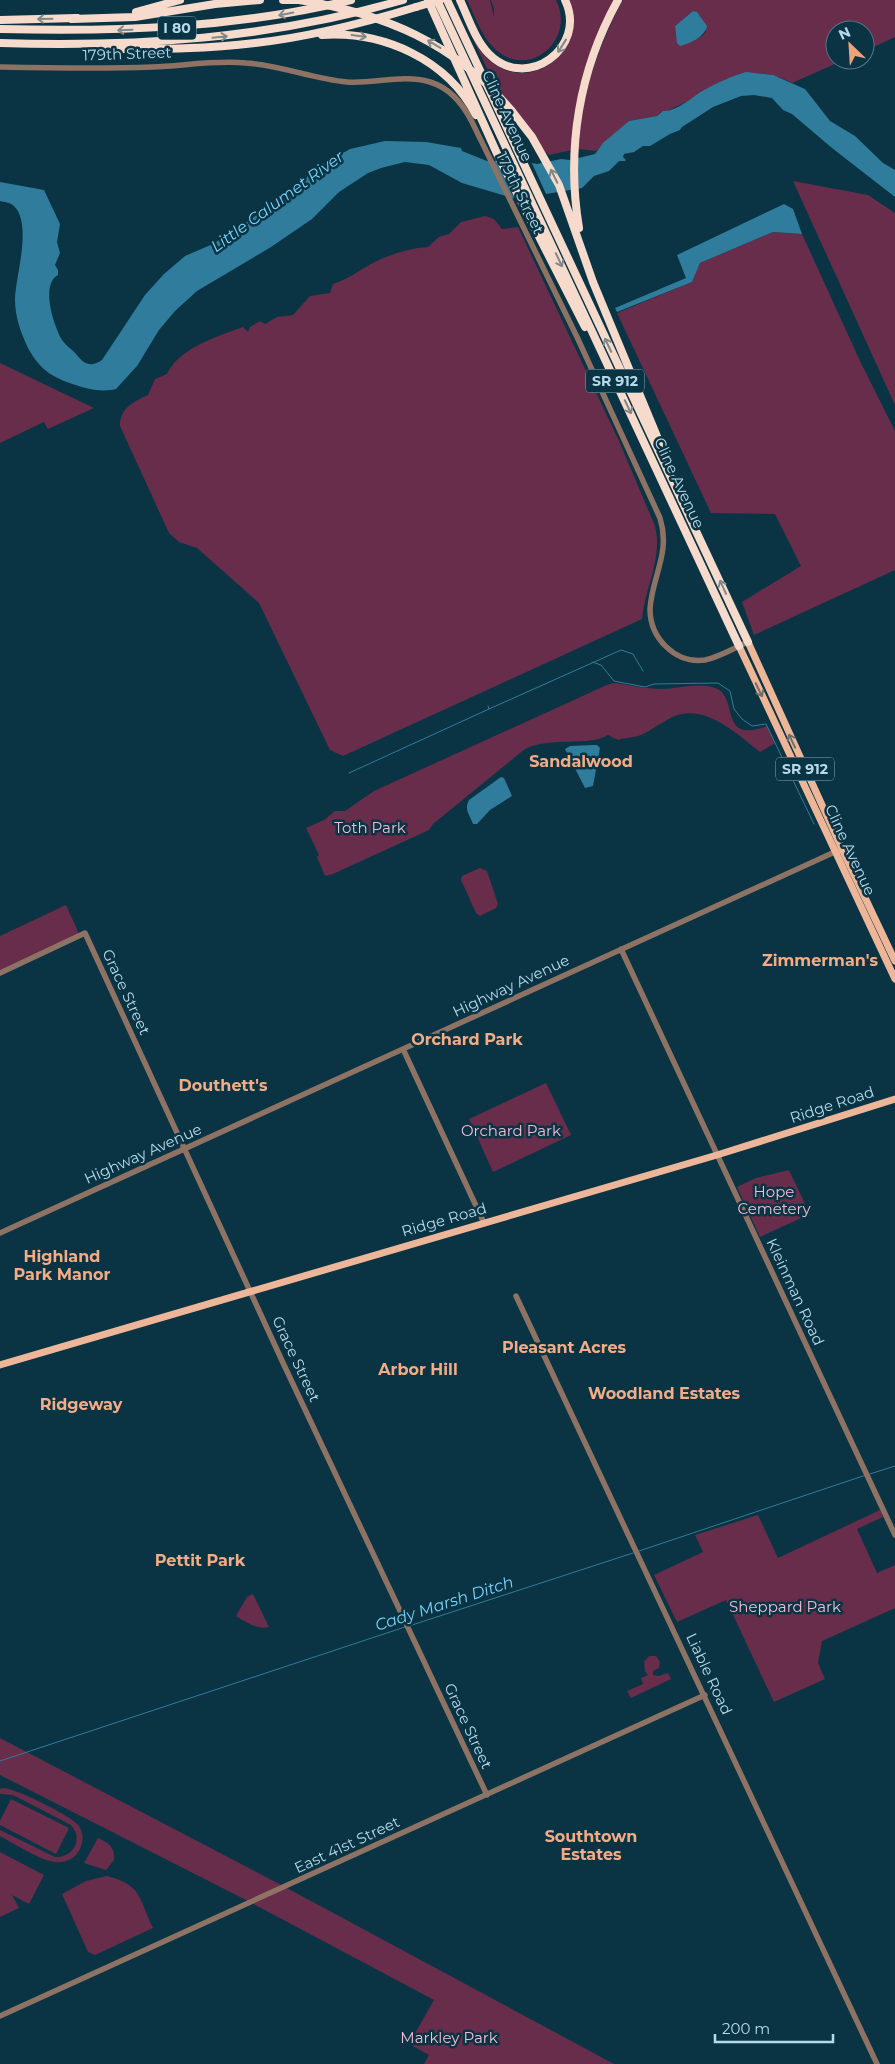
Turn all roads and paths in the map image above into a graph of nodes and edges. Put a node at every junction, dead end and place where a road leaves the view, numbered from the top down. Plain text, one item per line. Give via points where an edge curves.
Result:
1 (180, 0) edge
2 (260, 0) edge
3 (283, 0) edge
4 (299, 0) edge
5 (351, 0) edge
6 (403, 0) edge
7 (428, 0) edge
8 (439, 0) edge
9 (447, 0) edge
10 (460, 0) edge
11 (565, 0) edge
12 (618, 0) edge
13 (72, 19) junction
14 (0, 20) edge
15 (0, 29) edge
16 (293, 37) junction
17 (0, 43) edge
18 (84, 44) junction
19 (0, 67) edge
20 (492, 144) junction
21 (516, 202) junction
22 (582, 252) junction
23 (610, 371) junction
24 (666, 468) junction
25 (748, 642) junction
26 (739, 646) junction
27 (838, 851) junction
28 (621, 949) junction
29 (895, 961) edge
30 (0, 973) edge
31 (895, 978) edge
32 (404, 1049) junction
33 (895, 1099) edge
34 (185, 1149) junction
35 (718, 1155) junction
36 (484, 1223) junction
37 (0, 1234) edge
38 (252, 1291) junction
39 (516, 1296) dead end
40 (0, 1365) edge
41 (895, 1535) edge
42 (705, 1696) junction
43 (487, 1795) junction
44 (0, 2016) edge
45 (877, 2064) edge

1 - 13 highway via 127,14
2 - 13 highway via 135,17
3 - 4 highway
22 -> 4 highway, bridge via 566,203 540,150 511,110 470,70 415,34 350,9
5 -> 15 highway, I 80 via 274,16 183,27
18 -> 6 highway, I 80 via 236,35 310,23
7 - 20 highway
8 - 16 highway, bridge via 363,22
8 -> 23 highway, Cline Avenue / SR 912
24 -> 9 highway, Cline Avenue / SR 912
11 -> 10 highway via 570,19 563,46 542,64 521,69 503,64 488,54
12 - 22 highway via 599,38 580,103 575,147 575,201
13 -> 14 highway
16 - 18 highway via 188,48 114,49
16 -> 20 highway via 359,36 378,39 416,55 449,79 462,94
17 - 18 highway, I 80
19 - 21 street, 179th Street via 104,68 235,62 348,82 422,80 443,88 459,101
20 - 21 highway
21 - 23 highway
21 - 26 street, 179th Street via 661,522 664,548 650,609 655,632 670,651 690,660 711,658
22 - 24 highway via 660,444
23 -> 26 highway, Cline Avenue / SR 912
25 -> 24 highway, Cline Avenue / SR 912
25 - 26 street, 179th Street
27 -> 25 main road, Cline Avenue / SR 912
26 -> 27 main road, Cline Avenue / SR 912
27 - 28 street, Highway Avenue
27 - 29 main road, Cline Avenue / SR 912
27 - 31 main road, Cline Avenue / SR 912
28 - 32 street, Highway Avenue
28 - 35 street, Kleinman Road
30 - 34 street, Grace Street via 85,933
32 - 34 street, Highway Avenue
32 - 36 street
33 - 35 main road, Ridge Road
34 - 37 street, Highway Avenue
34 - 38 street, Grace Street
35 - 36 main road, Ridge Road
35 - 41 street, Kleinman Road
36 - 38 main road, Ridge Road
38 - 40 main road, Ridge Road
38 - 43 street, Grace Street
39 - 42 street, Liable Road
42 - 43 street, East 41st Street
42 - 45 street, Liable Road
43 - 44 street, East 41st Street

